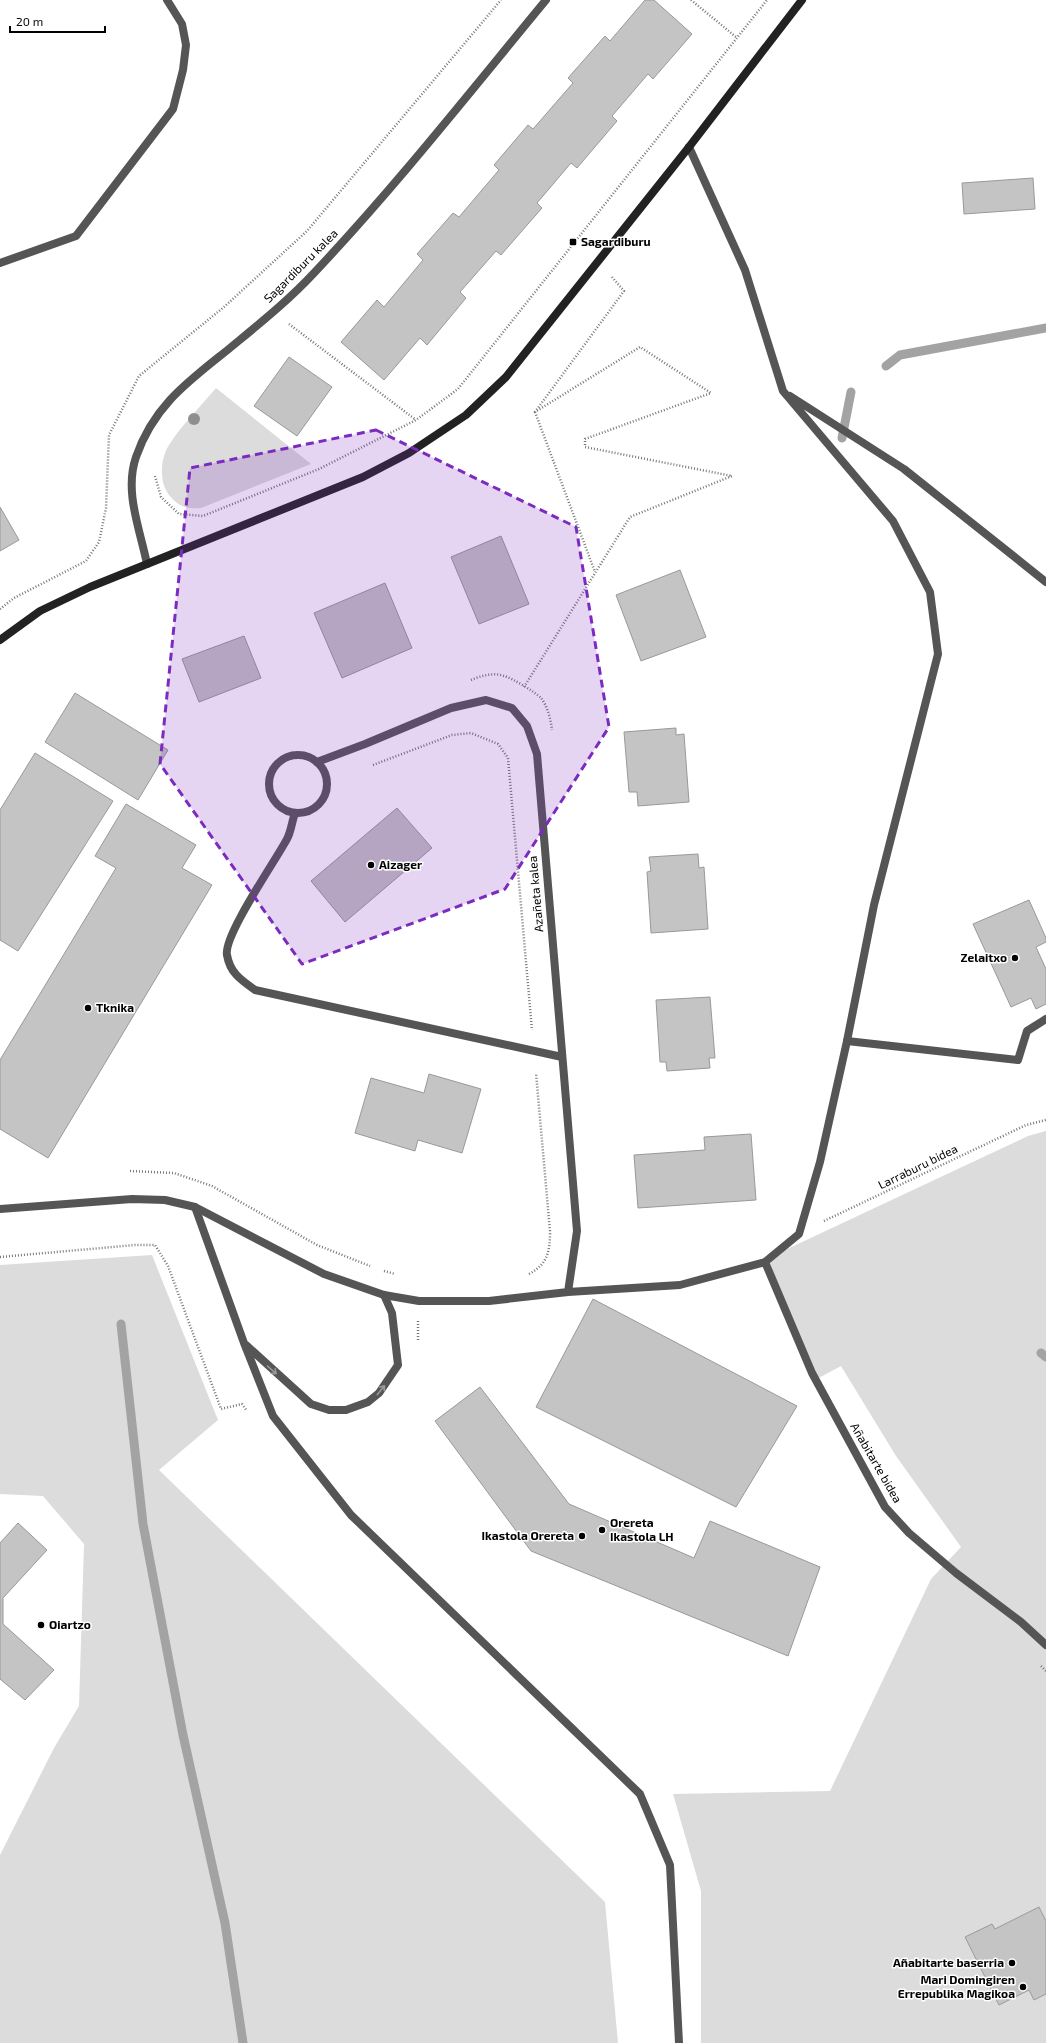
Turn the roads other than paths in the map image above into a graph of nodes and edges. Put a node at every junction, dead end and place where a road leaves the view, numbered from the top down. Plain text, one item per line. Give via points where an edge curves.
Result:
1 (167, 0) edge
2 (546, 0) edge
3 (802, 0) edge
4 (689, 147) junction
5 (0, 263) edge
6 (783, 392) junction
7 (147, 564) junction
8 (1046, 582) edge
9 (0, 640) edge
10 (317, 762) junction
11 (295, 813) junction
12 (1046, 1019) edge
13 (847, 1042) junction
14 (562, 1057) junction
15 (195, 1207) junction
16 (0, 1209) edge
17 (765, 1262) junction
18 (568, 1292) junction
19 (384, 1295) junction
20 (244, 1343) junction
21 (1046, 1645) edge
22 (679, 2043) edge

1 - 5 street via 182,24 186,45 183,70 173,109 76,236
2 - 7 street, Sagardiburu kalea via 364,220 307,280 166,402 154,419 136,457 131,480 133,502
3 - 4 street
4 - 6 street via 745,270
4 - 7 street via 506,377 459,419 409,453 363,477
6 - 8 street via 904,469
6 - 13 street via 893,521 930,592 938,654 874,905
7 - 9 street via 90,587 40,612
10 - 11 street via 327,779 324,797 312,810
10 - 11 street via 299,755 289,757 280,761 270,776 270,793 275,801 280,807
10 - 14 street, Azañeta kalea via 451,708 486,700 512,708 527,726 537,754
11 - 14 street via 288,838 231,936 227,954 235,976 255,990
12 - 13 street via 1027,1031 1018,1060
13 - 17 street via 820,1162 798,1234
14 - 18 street, Azañeta kalea via 577,1231
15 - 16 street via 165,1200 132,1199
15 - 19 street via 324,1274
15 - 20 street
17 - 18 street via 680,1285
17 - 21 street, Añabitarte bidea via 812,1373 885,1507 909,1533
18 - 19 street via 489,1300 419,1301
20 -> 19 street via 311,1404 330,1410 346,1410 368,1402 379,1393 398,1365 392,1313
20 - 22 street via 273,1416 351,1515 640,1794 670,1865

